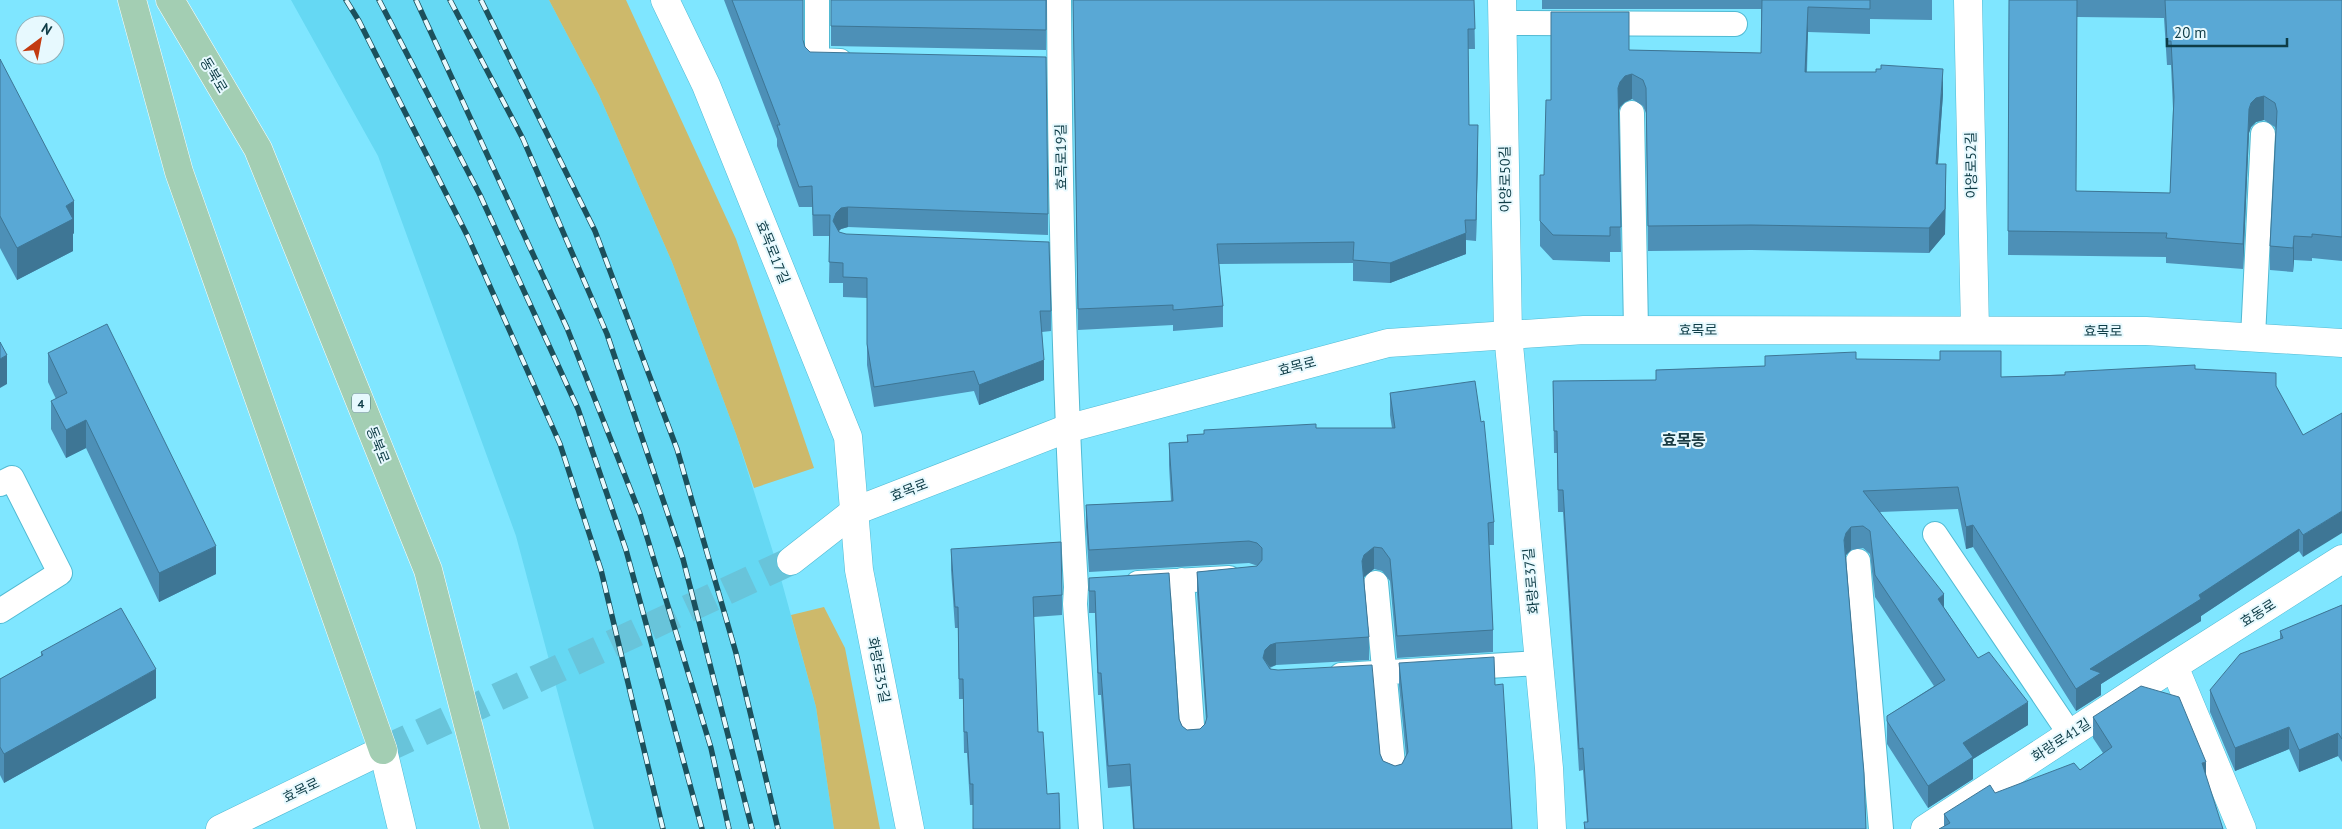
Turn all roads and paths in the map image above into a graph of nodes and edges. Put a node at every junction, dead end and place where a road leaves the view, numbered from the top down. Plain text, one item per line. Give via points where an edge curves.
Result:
1 (132, 0) edge
2 (170, 0) edge
3 (665, 0) edge
4 (816, 0) edge
5 (1059, 0) edge
6 (1968, 0) edge
7 (1502, 12) edge
8 (1735, 24) dead end
9 (866, 61) edge
10 (1632, 114) dead end
11 (2263, 134) dead end
12 (1636, 330) junction
13 (1975, 330) junction
14 (1508, 334) junction
15 (2254, 338) junction
16 (2342, 343) edge
17 (1066, 430) junction
18 (0, 484) edge
19 (855, 511) junction
20 (1935, 534) dead end
21 (2342, 559) edge
22 (791, 561) tunnel mouth
23 (1858, 561) dead end
24 (1250, 577) edge
25 (1182, 580) junction
26 (1376, 583) dead end
27 (1095, 585) junction
28 (0, 611) edge
29 (1539, 664) junction
30 (2174, 666) junction
31 (1384, 672) junction
32 (1316, 676) edge
33 (2070, 734) junction
34 (1193, 740) edge
35 (383, 750) junction
36 (1394, 775) edge
37 (220, 829) edge
38 (402, 829) edge
39 (495, 829) edge
40 (910, 829) edge
41 (1091, 829) edge
42 (1552, 829) edge
43 (1880, 829) edge
44 (1925, 829) edge
45 (2242, 829) edge

1 - 35 main road via 179,172
2 - 39 main road, 동북로 / 4 via 258,149 428,570
3 - 19 street, 효목로17길 via 706,85 848,437
4 - 9 lane via 817,60
5 - 17 lane, 효목로19길 via 1050,64 1052,248
6 - 13 street, 아양로52길
7 - 8 lane, 아양로50길
7 - 14 street, 아양로50길
10 - 12 lane
11 - 15 lane
12 - 13 street, 효목로
12 - 14 street, 효목로
13 - 15 street, 효목로 via 2146,331
14 - 17 street, 효목로 via 1388,343
14 - 29 street, 화랑로37길
15 - 16 street, 효목로
17 - 19 street, 효목로
17 - 27 lane
18 - 28 lane via 12,478 60,573
19 - 22 street, 효목로
19 - 40 street, 화랑로35길 via 859,570
20 - 33 lane
21 - 30 street, 효동로
23 - 43 lane
24 - 25 lane
25 - 27 lane
25 - 34 lane
26 - 31 lane
27 - 41 lane via 1075,604
29 - 31 lane
29 - 42 street, 화랑로37길
30 - 33 street, 화랑로41길
30 - 45 street
31 - 32 lane
31 - 36 lane
33 - 44 street, 화랑로41길
35 - 37 street, 효목로
35 - 38 street

